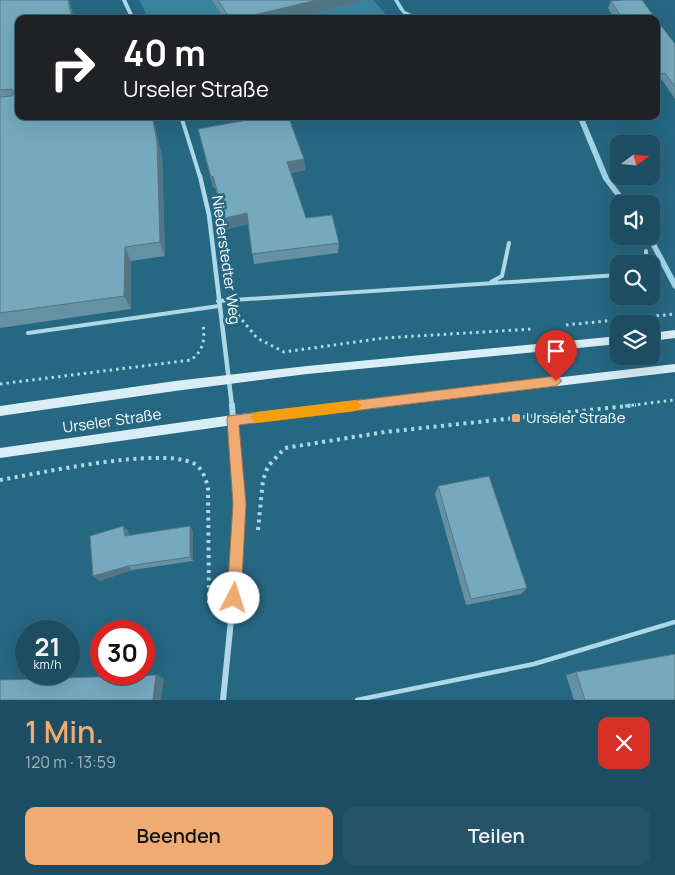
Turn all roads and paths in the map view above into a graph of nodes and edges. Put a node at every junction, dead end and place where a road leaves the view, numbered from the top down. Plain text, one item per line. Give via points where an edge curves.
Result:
1 (124, 0) edge
2 (131, 15) edge
3 (182, 120) edge
4 (509, 243) dead end
5 (646, 251) dead end
6 (646, 255) edge
7 (610, 276) edge
8 (489, 283) junction
9 (218, 303) junction
10 (675, 314) edge
11 (557, 326) dead end
12 (537, 328) dead end
13 (248, 330) dead end
14 (28, 333) dead end
15 (675, 334) edge
16 (205, 336) dead end
17 (660, 336) edge
18 (610, 341) edge
19 (675, 368) edge
20 (230, 380) junction
21 (0, 384) edge
22 (675, 400) edge
23 (0, 411) edge
24 (233, 420) junction
25 (0, 452) edge
26 (0, 480) edge
27 (263, 480) dead end
28 (209, 604) dead end
29 (675, 622) edge
30 (223, 700) edge
31 (357, 700) edge

1 - 2 street
3 - 9 street, Niederstedter Weg via 209,214
4 - 8 lane via 502,276
5 - 6 lane
7 - 8 lane
8 - 9 lane
9 - 14 lane
9 - 20 street, Niederstedter Weg
10 - 11 path
12 - 13 path via 384,338 284,352 268,347
15 - 17 street
16 - 21 path via 200,354 191,360
18 - 20 street, Urseler Straße
19 - 24 street, Urseler Straße
20 - 23 street, Urseler Straße
20 - 24 street, Niederstedter Weg
22 - 27 path via 301,443 284,448 268,466
24 - 25 street, Urseler Straße
24 - 30 street, Niederstedter Weg via 239,540
26 - 28 path via 167,457 193,463 205,475 208,488
29 - 31 lane via 534,664

